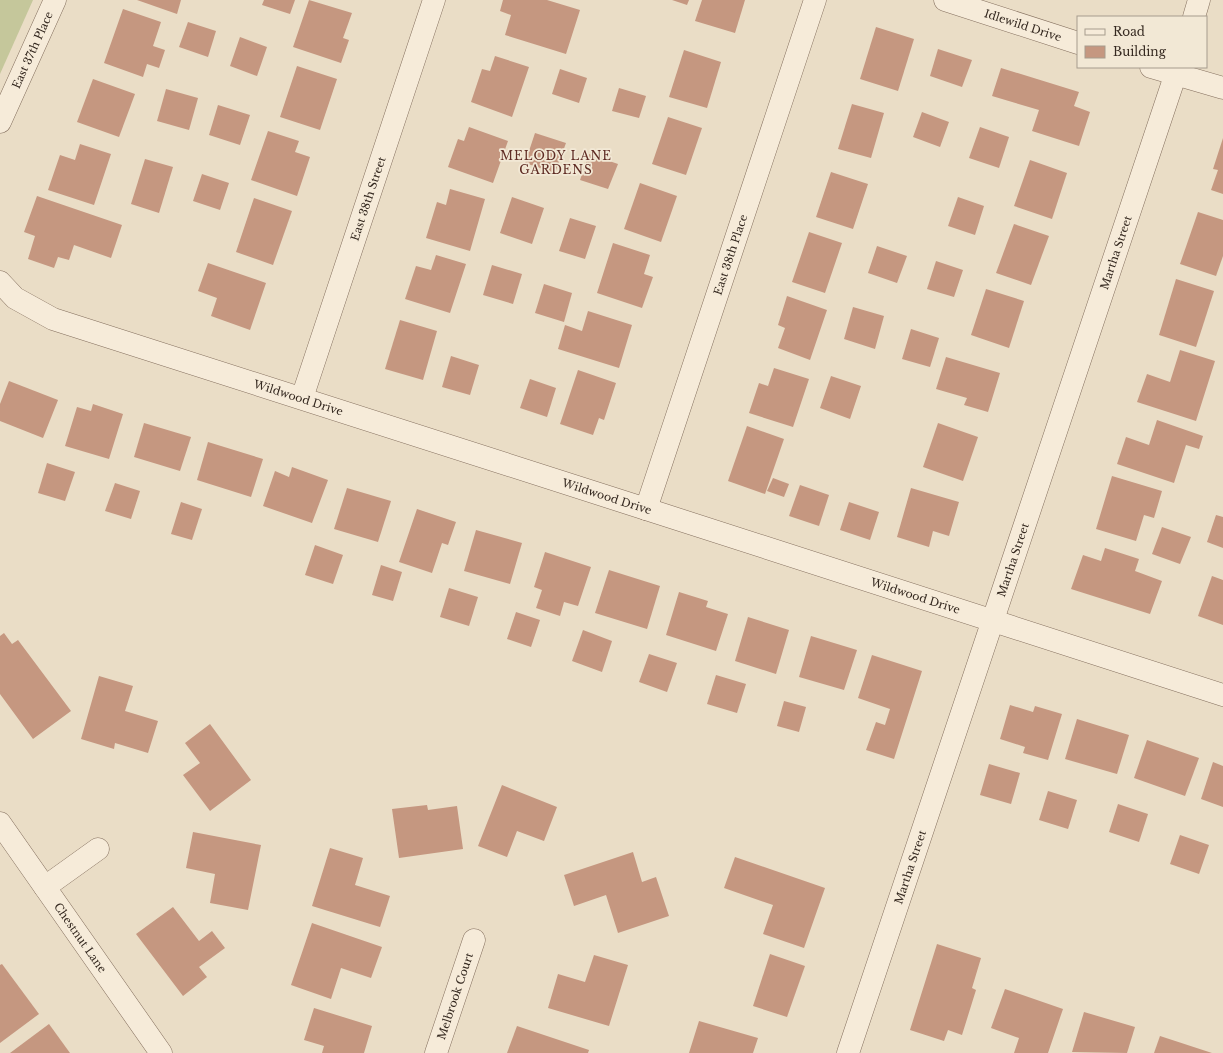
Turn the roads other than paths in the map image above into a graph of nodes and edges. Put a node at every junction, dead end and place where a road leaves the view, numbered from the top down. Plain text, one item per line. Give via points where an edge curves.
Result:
1 (55, 0) edge
2 (434, 0) edge
3 (815, 0) edge
4 (945, 0) edge
5 (1199, 0) edge
6 (1194, 16) edge
7 (1077, 43) edge
8 (1157, 68) edge
9 (1176, 71) edge
10 (1223, 88) edge
11 (0, 122) edge
12 (0, 282) edge
13 (302, 398) junction
14 (646, 509) junction
15 (994, 621) junction
16 (1223, 695) edge
17 (0, 823) edge
18 (98, 849) dead end
19 (45, 887) junction
20 (474, 940) dead end
21 (161, 1053) edge
22 (436, 1053) edge
23 (848, 1053) edge

1 - 11 street, East 37th Place
2 - 13 street, East 38th Street
3 - 14 street, East 38th Place
4 - 7 street, Idlewild Drive
5 - 6 street
8 - 9 street
9 - 10 street
9 - 15 street, Martha Street
12 - 13 street, Wildwood Drive via 16,298 53,319
13 - 14 street, Wildwood Drive
14 - 15 street, Wildwood Drive
15 - 16 street, Wildwood Drive
15 - 23 street, Martha Street
17 - 19 street, Chestnut Lane
18 - 19 street
19 - 21 street, Chestnut Lane
20 - 22 street, Melbrook Court

